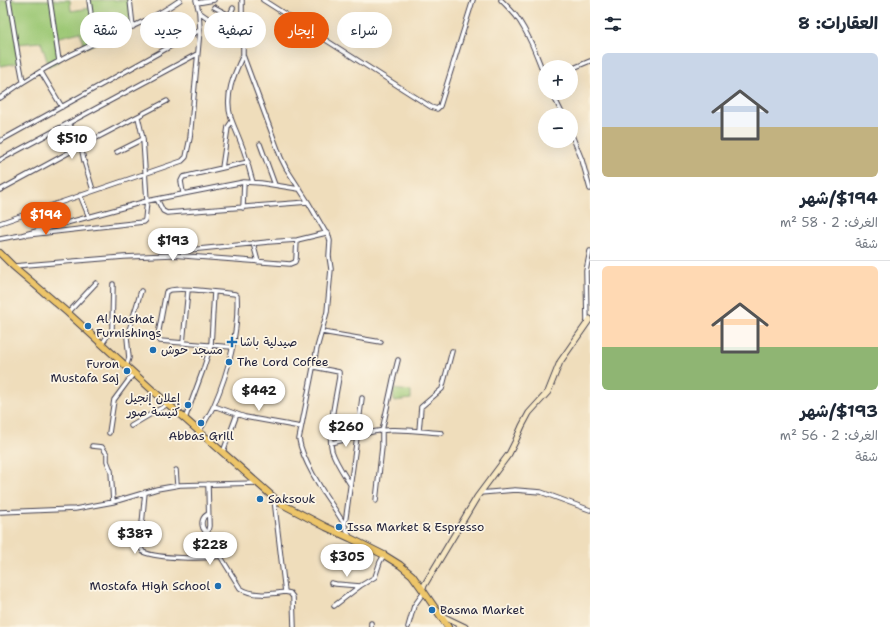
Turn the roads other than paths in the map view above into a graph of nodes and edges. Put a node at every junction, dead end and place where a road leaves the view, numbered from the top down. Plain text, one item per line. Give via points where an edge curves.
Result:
1 (9, 0) edge
2 (50, 0) edge
3 (89, 0) edge
4 (130, 0) edge
5 (180, 0) edge
6 (214, 0) edge
7 (242, 0) edge
8 (263, 0) edge
9 (473, 0) edge
10 (501, 0) edge
11 (197, 2) edge
12 (214, 7) dead end
13 (233, 8) dead end
14 (91, 12) edge
15 (199, 12) junction
16 (224, 12) edge
17 (231, 12) edge
18 (242, 12) edge
19 (204, 16) edge
20 (133, 27) joint
21 (200, 30) junction
22 (86, 48) edge
23 (243, 48) edge
24 (197, 54) junction
25 (243, 56) junction
26 (538, 60) edge
27 (59, 61) junction
28 (590, 61) edge
29 (578, 66) edge
30 (41, 72) junction
31 (23, 81) junction
32 (0, 98) edge
33 (167, 101) dead end
34 (62, 107) junction
35 (138, 117) junction
36 (232, 121) junction
37 (70, 123) junction
38 (143, 139) junction
39 (0, 141) edge
40 (260, 144) dead end
41 (81, 146) junction
42 (577, 148) edge
43 (117, 152) dead end
44 (0, 160) edge
45 (248, 162) junction
46 (222, 168) junction
47 (145, 173) junction
48 (244, 182) junction
49 (253, 182) junction
50 (275, 185) junction
51 (300, 189) junction
52 (590, 189) edge
53 (0, 190) edge
54 (93, 190) junction
55 (183, 193) junction
56 (80, 195) junction
57 (157, 199) junction
58 (147, 201) junction
59 (308, 202) junction
60 (243, 208) junction
61 (89, 217) junction
62 (0, 223) edge
63 (62, 225) junction
64 (63, 231) junction
65 (326, 233) junction
66 (22, 235) junction
67 (0, 239) edge
68 (297, 240) junction
69 (253, 243) junction
70 (189, 250) junction
71 (590, 251) edge
72 (0, 253) edge
73 (171, 255) junction
74 (193, 256) junction
75 (258, 262) junction
76 (13, 266) junction
77 (96, 283) dead end
78 (113, 284) dead end
79 (188, 290) junction
80 (141, 291) dead end
81 (214, 292) junction
82 (68, 313) junction
83 (589, 320) edge
84 (322, 332) junction
85 (381, 342) dead end
86 (183, 343) junction
87 (102, 344) junction
88 (211, 345) junction
89 (232, 347) junction
90 (452, 351) dead end
91 (398, 360) dead end
92 (126, 366) junction
93 (314, 367) junction
94 (134, 373) junction
95 (362, 398) dead end
96 (168, 404) junction
97 (214, 406) junction
98 (237, 414) junction
99 (185, 419) junction
100 (131, 426) dead end
101 (301, 427) junction
102 (382, 431) junction
103 (419, 431) junction
104 (200, 432) junction
105 (109, 433) dead end
106 (442, 433) dead end
107 (357, 437) junction
108 (331, 443) junction
109 (92, 446) dead end
110 (223, 453) junction
111 (176, 470) dead end
112 (257, 483) junction
113 (208, 484) junction
114 (177, 485) junction
115 (350, 485) junction
116 (145, 492) junction
117 (480, 493) junction
118 (273, 497) junction
119 (376, 501) dead end
120 (113, 502) junction
121 (590, 510) edge
122 (0, 512) edge
123 (208, 514) junction
124 (345, 524) junction
125 (207, 535) junction
126 (350, 538) junction
127 (218, 550) junction
128 (384, 555) junction
129 (221, 556) junction
130 (197, 557) junction
131 (331, 582) dead end
132 (360, 586) junction
133 (423, 590) junction
134 (285, 592) junction
135 (334, 606) dead end
136 (440, 615) junction
137 (294, 627) edge
138 (408, 627) edge
139 (448, 627) edge
140 (465, 627) edge

1 - 31 street
2 - 27 street
3 - 14 street
4 - 20 street
5 - 20 street
6 - 11 street
7 - 18 street
8 - 9 street via 437,109
10 - 26 street via 516,16
11 - 15 street
12 - 16 street
13 - 17 street
15 - 19 street
15 - 21 street
21 - 24 street
21 - 34 street
22 - 27 street
23 - 25 street
24 - 37 street
24 - 47 street via 187,155 182,161
25 - 36 street via 229,92
25 - 51 street via 275,144 286,168
27 - 30 street
28 - 29 street
30 - 31 street
30 - 34 street
31 - 32 street
33 - 35 street
34 - 39 street
35 - 38 street
35 - 41 street
36 - 45 street
36 - 46 street via 228,127
37 - 41 street
37 - 44 street
38 - 43 street
38 - 47 street
40 - 50 street
41 - 53 street
41 - 54 street
42 - 52 street
45 - 46 street
45 - 49 street
46 - 55 street via 183,177
47 - 54 street
47 - 58 street
48 - 49 street
48 - 55 street
48 - 60 street
49 - 50 street
50 - 51 street
51 - 59 street
54 - 56 street
55 - 57 street
56 - 61 street
56 - 62 street
57 - 58 street
57 - 60 street via 163,211 167,213
58 - 61 street
58 - 64 street via 143,222
59 - 60 street
59 - 65 street
61 - 63 street
63 - 64 street
63 - 66 street
64 - 66 street
65 - 68 street
65 - 84 street via 330,238 331,269 327,312
66 - 67 street
68 - 69 street
68 - 75 street via 297,257 293,263
69 - 70 street
69 - 75 street
70 - 73 street via 177,251
70 - 74 street
71 - 83 street via 586,275
72 - 76 main road
73 - 74 street
73 - 76 street
74 - 75 street
76 - 82 main road
77 - 82 street
78 - 87 street via 112,328
79 - 81 street
79 - 86 street
79 - 86 street via 169,289 166,292 158,335 160,341
80 - 92 street via 127,337 129,358
81 - 88 street
81 - 89 street via 237,296
82 - 87 main road
83 - 117 street via 560,362 548,392 529,413 509,454
84 - 85 street
84 - 93 street
86 - 88 street
87 - 92 main road
88 - 89 street
88 - 99 street
89 - 97 street
90 - 103 street via 444,387 421,407
91 - 102 street
92 - 94 main road
93 - 101 street
93 - 108 street via 337,371 339,374 330,432
94 - 96 main road
94 - 105 street via 114,400
95 - 107 street
96 - 99 main road
96 - 100 street
97 - 98 street
97 - 104 street
98 - 101 street
98 - 110 street
99 - 104 main road
101 - 124 street via 299,438 304,454 333,508
102 - 103 street
102 - 107 street
102 - 119 street
103 - 106 street
104 - 110 main road
107 - 108 street
107 - 115 street
108 - 115 street via 332,451
109 - 120 street via 102,447 107,454
110 - 112 main road
111 - 114 street
112 - 113 street
112 - 118 main road
113 - 114 street
113 - 123 street
114 - 116 street
115 - 124 street
116 - 120 street
116 - 130 street via 140,546 142,551 146,554 180,558
117 - 121 street via 533,490
117 - 133 street
118 - 126 main road via 289,508
118 - 134 street
120 - 122 street via 68,510
123 - 125 street
123 - 125 street via 202,523
124 - 126 street
125 - 127 street
126 - 128 main road
127 - 129 street
127 - 130 street
128 - 132 street via 375,577
128 - 133 main road via 407,570
129 - 130 street
129 - 134 street via 242,590 265,594
131 - 132 street
132 - 135 street
133 - 136 main road
133 - 138 street via 414,606
134 - 137 street via 293,597
136 - 139 main road
136 - 140 street

